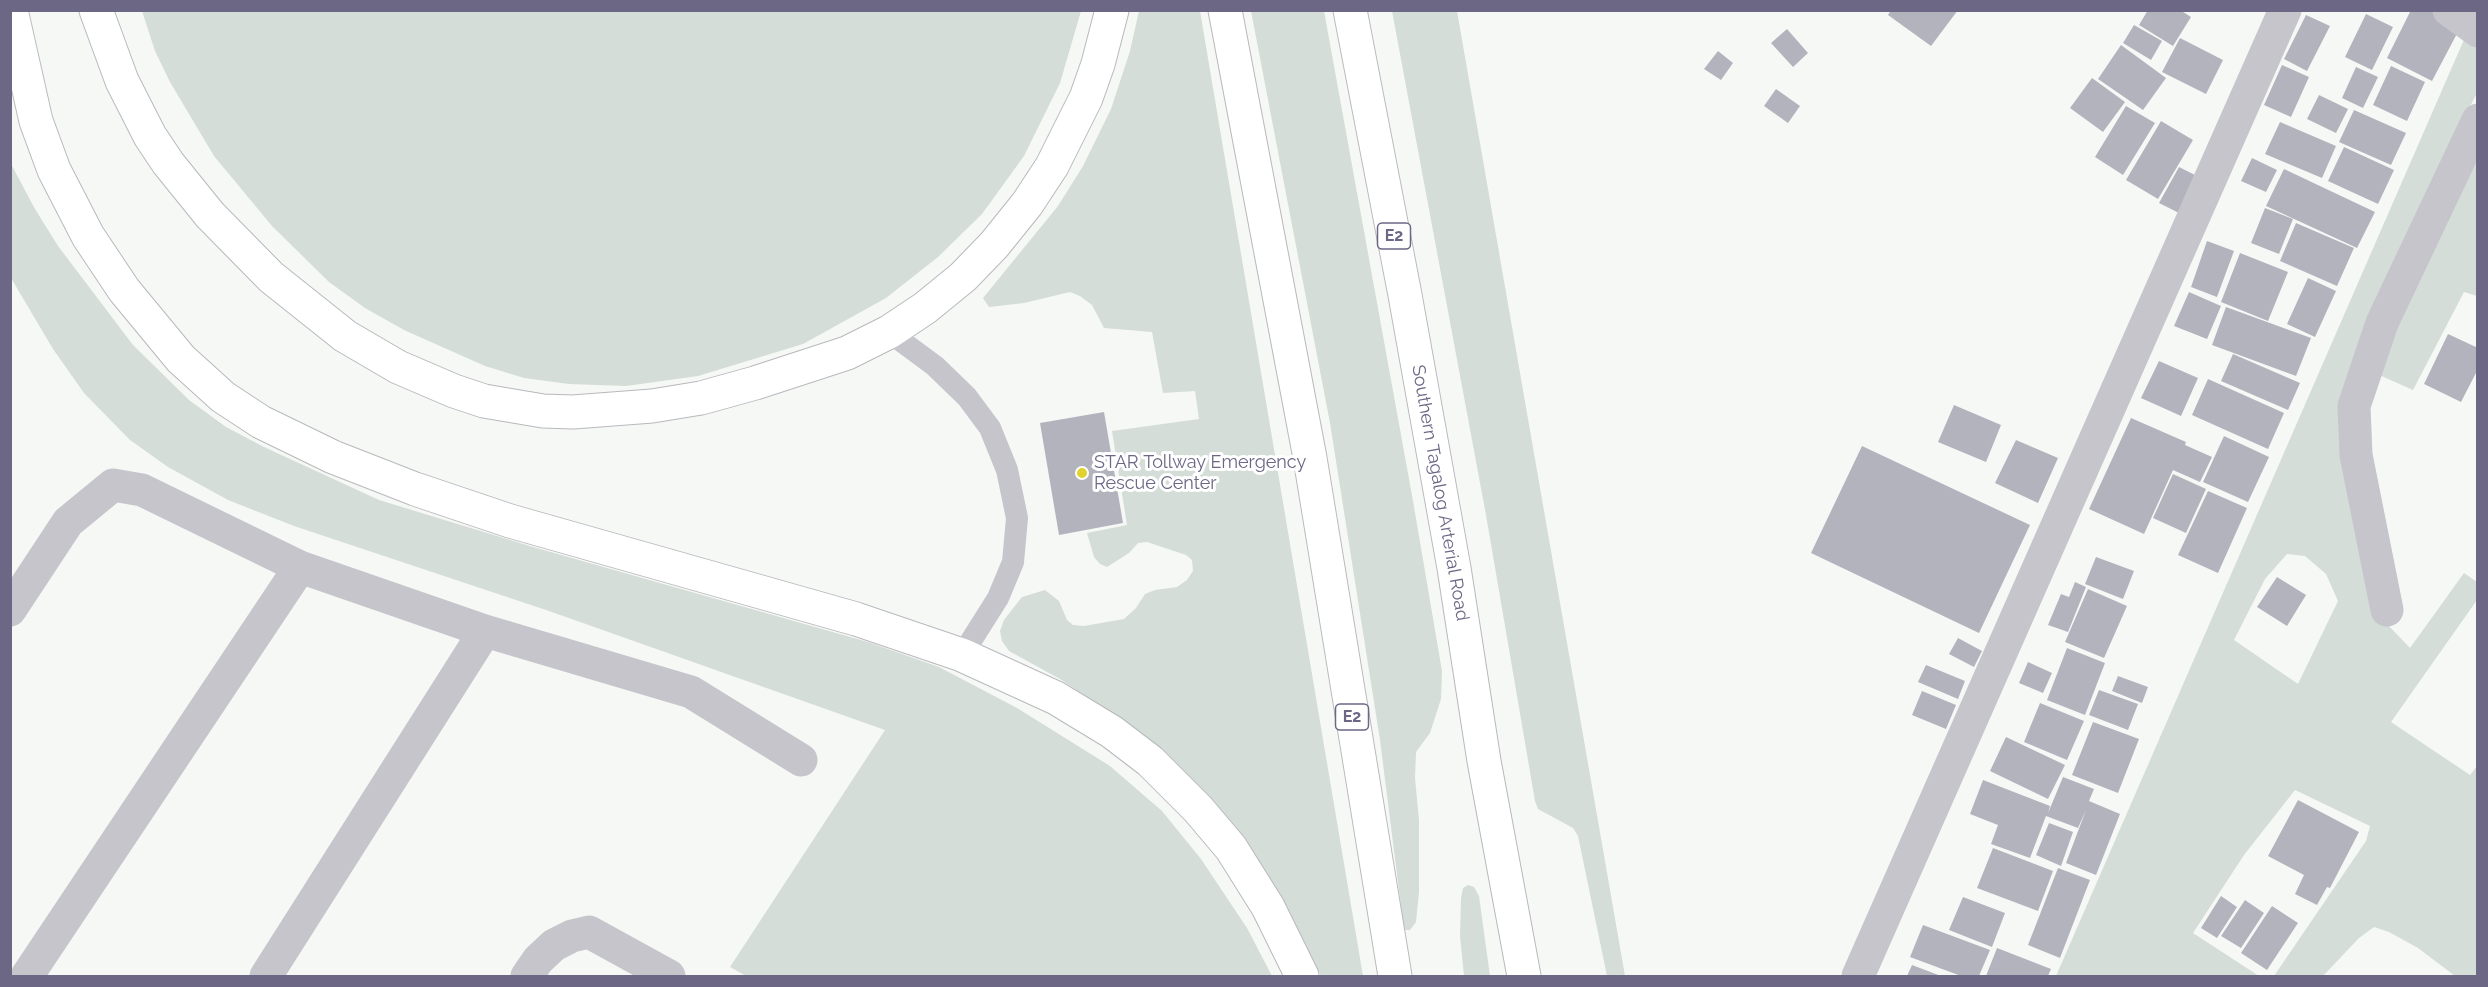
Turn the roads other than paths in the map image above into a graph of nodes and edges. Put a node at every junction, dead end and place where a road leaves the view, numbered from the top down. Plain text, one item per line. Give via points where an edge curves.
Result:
1 (11, 10) edge
2 (96, 10) edge
3 (1112, 10) edge
4 (1225, 10) edge
5 (1350, 10) edge
6 (2285, 10) edge
7 (2449, 10) edge
8 (2478, 31) edge
9 (2478, 120) edge
10 (890, 332) junction
11 (300, 567) junction
12 (10, 610) edge
13 (2387, 610) dead end
14 (485, 631) junction
15 (962, 655) junction
16 (801, 760) dead end
17 (27, 976) edge
18 (266, 976) edge
19 (527, 976) edge
20 (669, 976) edge
21 (1302, 976) edge
22 (1395, 976) edge
23 (1524, 976) edge
24 (1858, 976) edge

1 - 15 highway via 36,121 54,170 88,237 124,290 181,359 223,397 261,422 333,457 415,489 510,521 856,619
2 - 10 highway via 136,112 168,163 210,215 271,277 345,336 398,367 454,391 543,411 652,406 701,398 801,370
3 - 10 highway via 1082,107 1052,166 1027,204 963,277
4 - 22 highway, E2 via 1310,458
5 - 23 highway, Southern Tagalog Arterial Road / E2 via 1405,295
6 - 24 street
7 - 8 street
9 - 13 street via 2382,323 2354,406 2356,455
10 - 15 lane via 935,366 967,397 990,428 1007,470 1017,518 1013,562 998,598
11 - 12 street via 142,490 112,485 68,522
11 - 14 street
11 - 17 street
14 - 16 street via 691,692
14 - 18 street
15 - 21 highway via 1056,698 1150,761 1231,848 1268,907
19 - 20 street via 554,945 589,932

